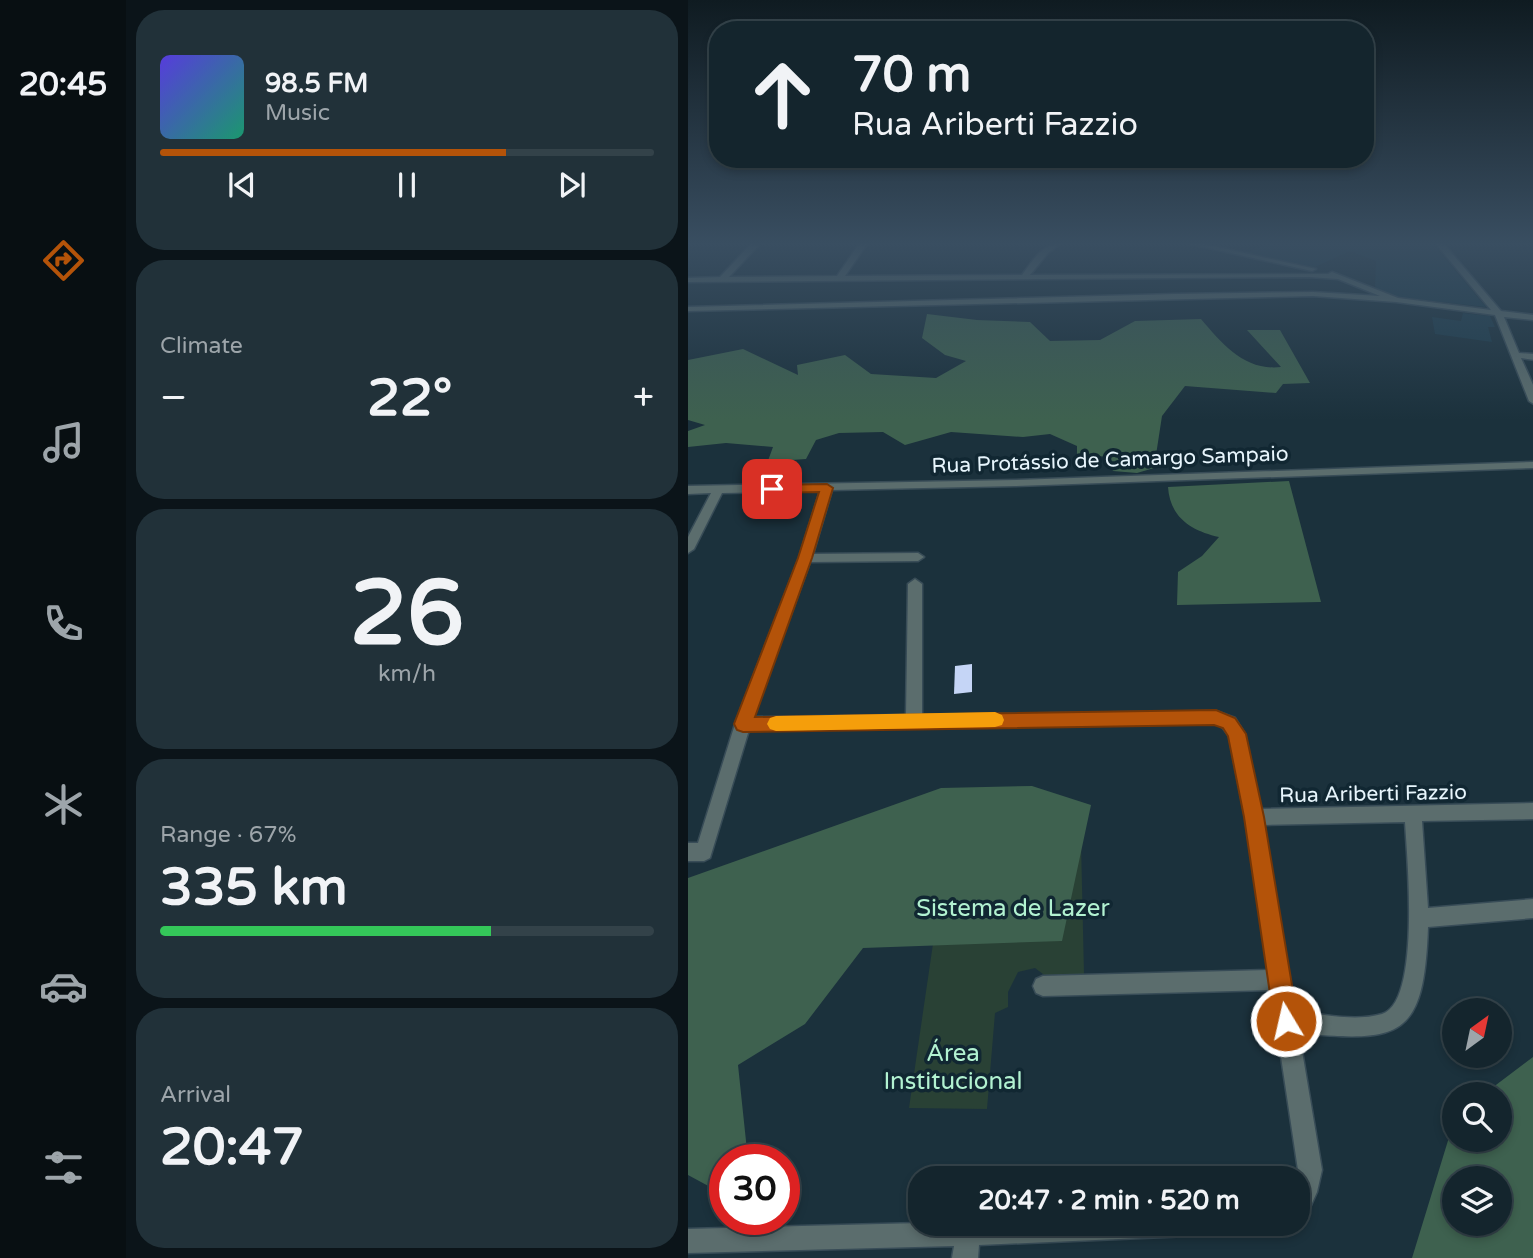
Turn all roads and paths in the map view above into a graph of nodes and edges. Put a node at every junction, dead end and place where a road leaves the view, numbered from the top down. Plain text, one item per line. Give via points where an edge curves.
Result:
1 (924, 303) edge
2 (1417, 303) edge
3 (1489, 303) edge
4 (688, 309) edge
5 (1498, 313) junction
6 (1533, 318) edge
7 (1514, 355) junction
8 (1533, 357) edge
9 (1533, 401) edge
10 (1533, 465) edge
11 (827, 488) junction
12 (718, 490) junction
13 (688, 491) edge
14 (688, 549) edge
15 (918, 557) dead end
16 (805, 558) junction
17 (915, 584) dead end
18 (914, 721) junction
19 (743, 724) junction
20 (1533, 811) edge
21 (1413, 816) junction
22 (1254, 817) junction
23 (696, 852) edge
24 (1533, 908) edge
25 (1418, 918) junction
26 (1280, 980) junction
27 (1043, 986) dead end
28 (1286, 1021) junction
29 (1309, 1166) edge
30 (908, 1234) edge
31 (967, 1236) edge
32 (688, 1241) edge
33 (965, 1258) edge

1 - 4 street
2 - 5 street
3 - 5 street
5 - 6 street
5 - 7 street
7 - 8 street
7 - 9 street
10 - 11 street, Rua Protássio de Camargo Sampaio
11 - 12 street, Rua Protássio de Camargo Sampaio
11 - 16 street
12 - 13 street, Rua Protássio de Camargo Sampaio
12 - 14 street
15 - 16 street
16 - 19 street
17 - 18 street
18 - 19 street, Rua Ariberti Fazzio
18 - 22 street, Rua Ariberti Fazzio via 1216,717 1229,723 1237,734
19 - 23 street
20 - 21 street, Rua Ariberti Fazzio
21 - 22 street, Rua Ariberti Fazzio
21 - 25 street
22 - 26 street
24 - 25 street
25 - 28 street via 1417,965 1409,1003 1393,1020 1372,1027
26 - 27 street
26 - 28 street
28 - 29 street
30 - 32 street
31 - 33 street

